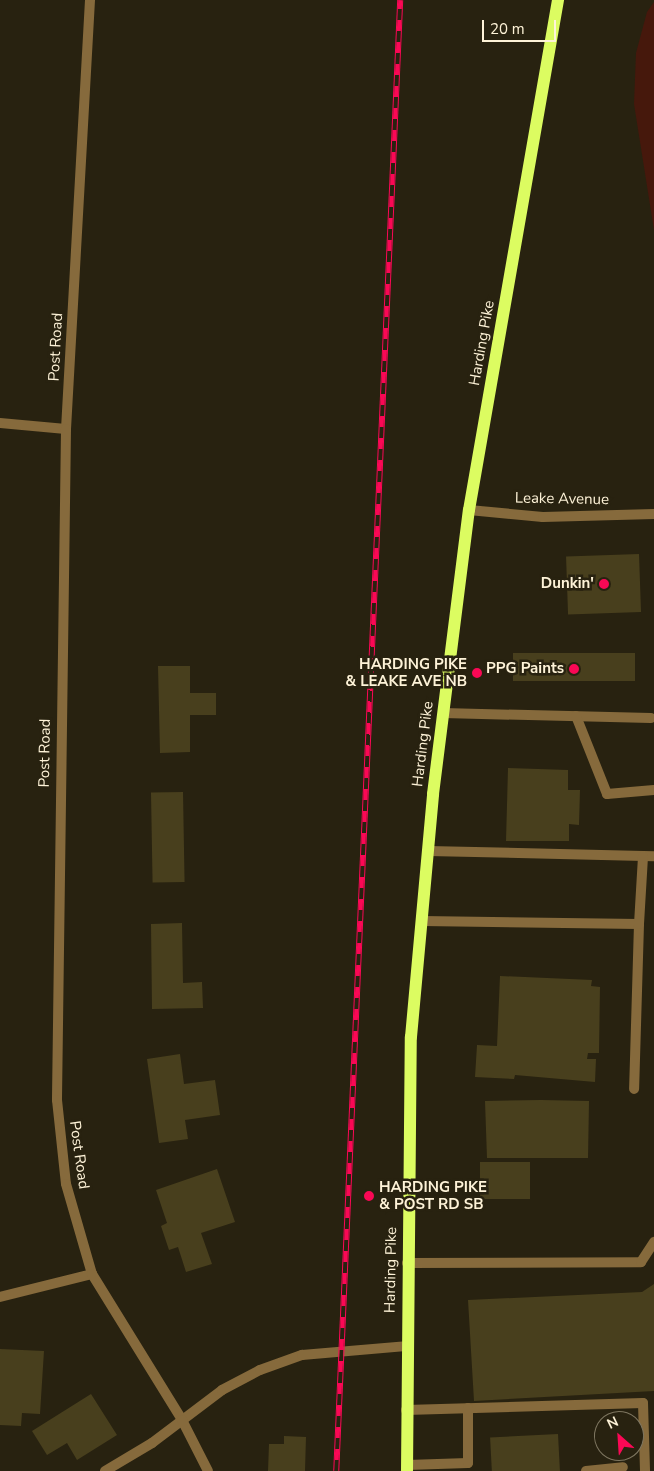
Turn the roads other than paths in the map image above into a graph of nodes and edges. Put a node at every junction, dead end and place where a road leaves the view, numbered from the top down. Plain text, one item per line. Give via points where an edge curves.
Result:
1 (90, 0) edge
2 (558, 0) edge
3 (0, 423) edge
4 (66, 429) junction
5 (469, 510) junction
6 (654, 514) edge
7 (443, 713) junction
8 (576, 716) junction
9 (651, 718) dead end
10 (654, 790) edge
11 (428, 851) junction
12 (643, 856) junction
13 (654, 856) edge
14 (422, 922) junction
15 (639, 924) junction
16 (634, 1089) dead end
17 (654, 1242) edge
18 (407, 1264) junction
19 (92, 1274) junction
20 (0, 1297) edge
21 (406, 1346) junction
22 (468, 1408) junction
23 (406, 1410) junction
24 (182, 1420) junction
25 (468, 1467) edge
26 (623, 1467) dead end
27 (407, 1468) edge
28 (105, 1471) edge
29 (208, 1471) edge
30 (586, 1471) edge
31 (645, 1471) edge

1 - 4 street, Post Road
2 - 5 main road, Harding Pike
3 - 4 street
4 - 19 street, Post Road via 56,1100 66,1184
5 - 6 street, Leake Avenue via 542,517
5 - 7 main road, Harding Pike
7 - 8 street
7 - 11 main road, Harding Pike
8 - 9 street
8 - 10 street via 607,794
11 - 12 street
11 - 14 main road, Harding Pike
12 - 13 street
12 - 15 street
14 - 15 street
14 - 18 main road, Harding Pike via 411,1037
15 - 16 street
17 - 18 street via 641,1262
18 - 21 main road, Harding Pike
19 - 20 street
19 - 24 street, Post Road
21 - 23 main road, Harding Pike
21 - 24 street via 302,1355 230,1386
22 - 23 street
22 - 25 street
22 - 31 street via 643,1403
23 - 27 main road, Harding Pike
24 - 28 street
24 - 29 street, Post Road
25 - 27 street
26 - 30 street

